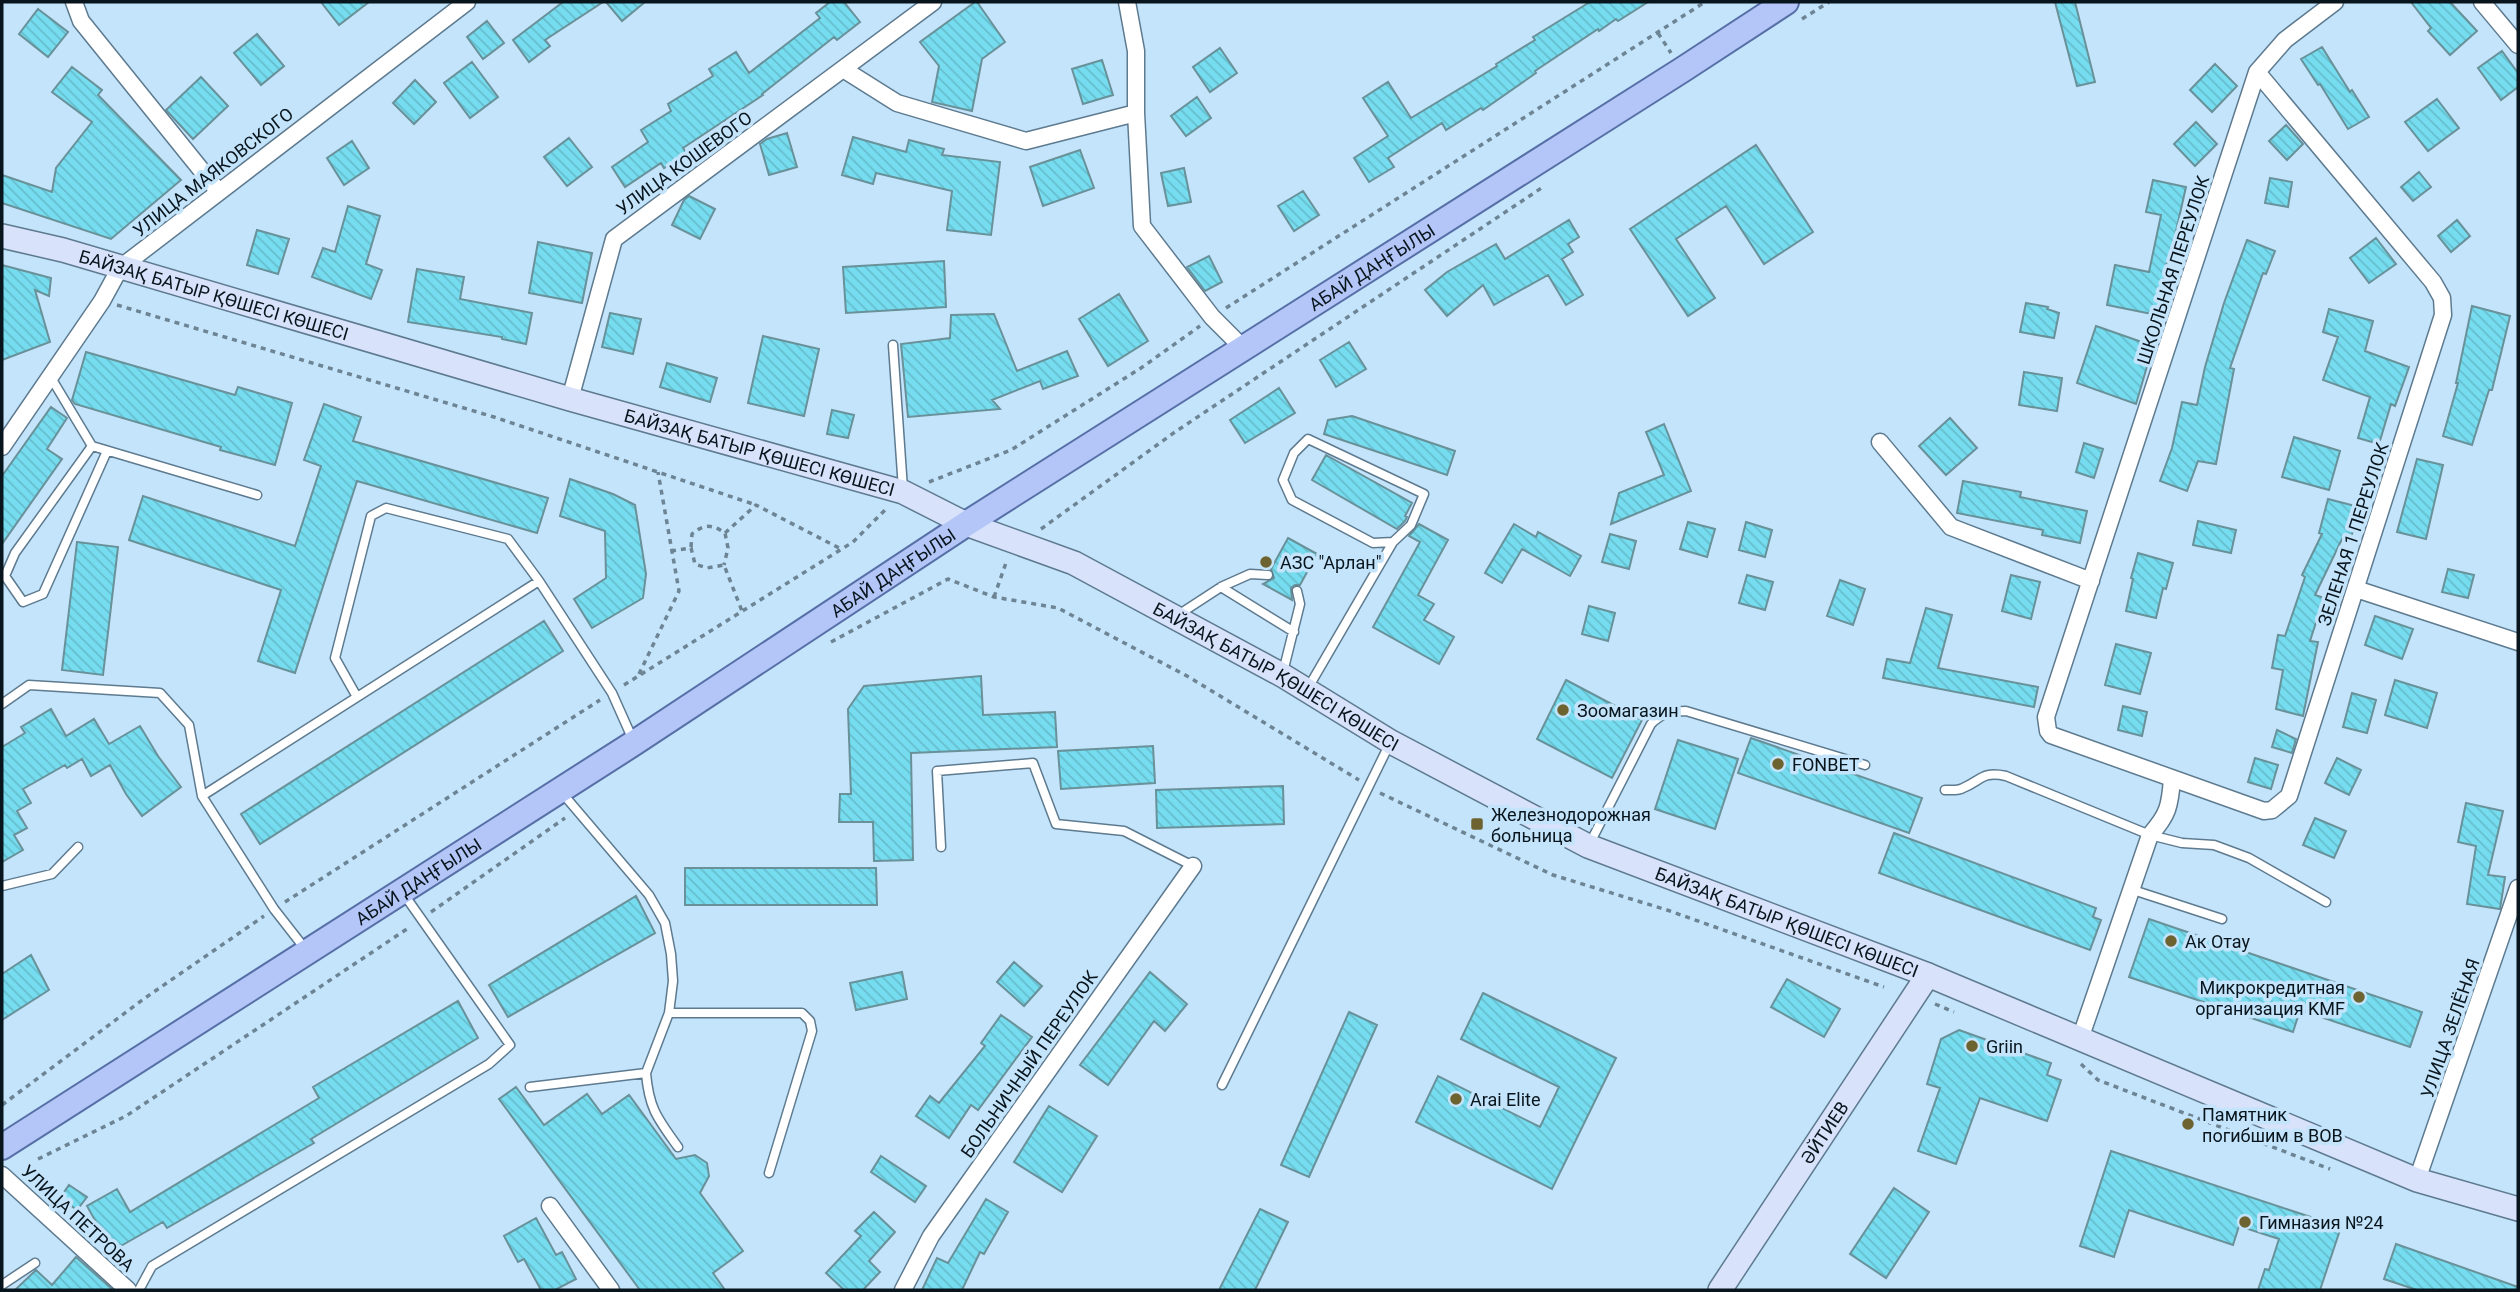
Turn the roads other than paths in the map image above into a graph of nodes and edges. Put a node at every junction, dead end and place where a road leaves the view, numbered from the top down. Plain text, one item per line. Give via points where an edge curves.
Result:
1 (74, 2) edge
2 (467, 2) edge
3 (933, 2) edge
4 (1127, 2) edge
5 (2335, 2) edge
6 (2482, 2) edge
7 (1791, 12) edge
8 (2518, 45) edge
9 (843, 69) junction
10 (2257, 72) junction
11 (1136, 113) junction
12 (219, 192) junction
13 (2, 236) edge
14 (120, 268) junction
15 (893, 345) dead end
16 (1243, 348) junction
17 (50, 376) junction
18 (570, 399) junction
19 (1880, 442) dead end
20 (92, 446) junction
21 (2, 447) edge
22 (107, 451) junction
23 (903, 492) junction
24 (257, 495) dead end
25 (966, 524) junction
26 (1394, 542) junction
27 (1268, 575) dead end
28 (2091, 580) junction
29 (539, 581) junction
30 (1221, 587) junction
31 (2356, 589) junction
32 (1297, 590) dead end
33 (1175, 617) junction
34 (1294, 632) junction
35 (2518, 642) edge
36 (1282, 675) junction
37 (1307, 689) junction
38 (357, 697) junction
39 (2, 704) edge
40 (2046, 717) joint
41 (1391, 742) junction
42 (634, 743) junction
43 (1865, 765) dead end
44 (2172, 779) junction
45 (560, 790) junction
46 (1945, 790) dead end
47 (202, 796) junction
48 (2150, 835) junction
49 (1588, 846) junction
50 (78, 847) dead end
51 (941, 847) dead end
52 (1193, 866) joint
53 (2, 886) edge
54 (2518, 888) edge
55 (2130, 889) junction
56 (402, 891) junction
57 (2326, 902) dead end
58 (2221, 919) dead end
59 (307, 952) junction
60 (1928, 975) junction
61 (669, 1013) junction
62 (2080, 1039) junction
63 (646, 1073) junction
64 (1222, 1085) dead end
65 (530, 1087) dead end
66 (2, 1147) edge
67 (678, 1147) dead end
68 (769, 1173) dead end
69 (2, 1175) edge
70 (2417, 1180) junction
71 (550, 1206) dead end
72 (2518, 1209) edge
73 (35, 1263) dead end
74 (2, 1284) edge
75 (128, 1290) edge
76 (139, 1290) edge
77 (611, 1290) edge
78 (903, 1290) edge
79 (1720, 1290) edge

1 - 12 street via 81,21
2 - 12 street, УЛИЦА МАЯКОВСКОГО
3 - 9 street, УЛИЦА КОШЕВОГО
4 - 11 street via 1136,51
5 - 10 street, ШКОЛЬНАЯ ПЕРЕУЛОК via 2285,40
6 - 8 street
7 - 16 main road, АБАЙ ДАҢҒЫЛЫ via 1682,70
9 - 11 street via 897,103 1026,141
9 - 18 street, УЛИЦА КОШЕВОГО via 614,239
10 - 28 street, ШКОЛЬНАЯ ПЕРЕУЛОК
10 - 31 street, ЗЕЛЕНАЯ 1 ПЕРЕУЛОК via 2442,298 2443,314
11 - 16 street via 1142,226 1212,317
12 - 14 street, УЛИЦА МАЯКОВСКОГО
13 - 14 main road, БАЙЗАҚ БАТЫР ҚӨШЕСІ КӨШЕСІ
14 - 17 street, УЛИЦА МАЯКОВСКОГО
14 - 18 main road, БАЙЗАҚ БАТЫР ҚӨШЕСІ КӨШЕСІ
15 - 23 lane
16 - 25 main road, АБАЙ ДАҢҒЫЛЫ
17 - 20 lane
17 - 21 street, УЛИЦА МАЯКОВСКОГО
18 - 23 main road, БАЙЗАҚ БАТЫР ҚӨШЕСІ КӨШЕСІ
19 - 28 street via 1951,527
20 - 22 lane
20 - 22 lane via 15,553 5,576 23,602 43,594
22 - 24 lane
23 - 25 main road, БАЙЗАҚ БАТЫР ҚӨШЕСІ КӨШЕСІ
25 - 33 main road, БАЙЗАҚ БАТЫР ҚӨШЕСІ КӨШЕСІ via 1074,563
25 - 42 main road, АБАЙ ДАҢҒЫЛЫ
26 - 26 lane via 1411,525 1424,494 1308,439 1294,453 1283,480 1292,500 1373,543
26 - 37 lane
27 - 30 lane via 1250,573
28 - 40 street, ШКОЛЬНАЯ ПЕРЕУЛОК
29 - 38 lane
29 - 38 lane via 508,539 386,508 371,516 335,658
29 - 42 lane via 612,692
30 - 33 lane
30 - 34 lane
31 - 35 street
31 - 44 street, ЗЕЛЕНАЯ 1 ПЕРЕУЛОК via 2284,802 2264,811
32 - 34 lane via 1300,604
33 - 36 main road, БАЙЗАҚ БАТЫР ҚӨШЕСІ КӨШЕСІ
34 - 36 lane
36 - 37 main road, БАЙЗАҚ БАТЫР ҚӨШЕСІ КӨШЕСІ
37 - 41 main road, БАЙЗАҚ БАТЫР ҚӨШЕСІ КӨШЕСІ
38 - 47 lane
39 - 47 lane via 29,685 160,692 189,725
40 - 44 street, ЗЕЛЕНАЯ 1 ПЕРЕУЛОК via 2051,735
41 - 49 main road, БАЙЗАҚ БАТЫР ҚӨШЕСІ КӨШЕСІ
41 - 64 lane
42 - 45 main road, АБАЙ ДАҢҒЫЛЫ
43 - 49 lane via 1686,711 1672,711 1651,723
44 - 48 street via 2169,808
45 - 56 main road, АБАЙ ДАҢҒЫЛЫ
45 - 61 lane via 649,895 665,923 673,981
46 - 48 lane via 1961,790 1993,773
47 - 59 lane
48 - 55 street
48 - 57 lane via 2214,845 2249,858
49 - 60 main road, БАЙЗАҚ БАТЫР ҚӨШЕСІ КӨШЕСІ
50 - 53 lane via 52,874
51 - 52 lane via 937,771 1033,764 1056,824 1124,831
52 - 78 street, БОЛЬНИЧНЫЙ ПЕРЕУЛОК via 930,1236
54 - 70 street, УЛИЦА ЗЕЛЁНАЯ
55 - 58 lane
55 - 62 street
56 - 59 main road, АБАЙ ДАҢҒЫЛЫ
56 - 76 lane via 510,1045 489,1064 152,1266
59 - 66 main road, АБАЙ ДАҢҒЫЛЫ
60 - 62 main road, БАЙЗАҚ БАТЫР ҚӨШЕСІ КӨШЕСІ
60 - 79 main road, ӘЙТИЕВ
61 - 63 lane
61 - 68 lane via 803,1013 810,1021 812,1031
62 - 70 main road, БАЙЗАҚ БАТЫР ҚӨШЕСІ КӨШЕСІ
63 - 65 lane
63 - 67 lane via 655,1116
69 - 75 street, УЛИЦА ПЕТРОВА
70 - 72 main road, БАЙЗАҚ БАТЫР ҚӨШЕСІ КӨШЕСІ
71 - 77 street
73 - 74 lane

